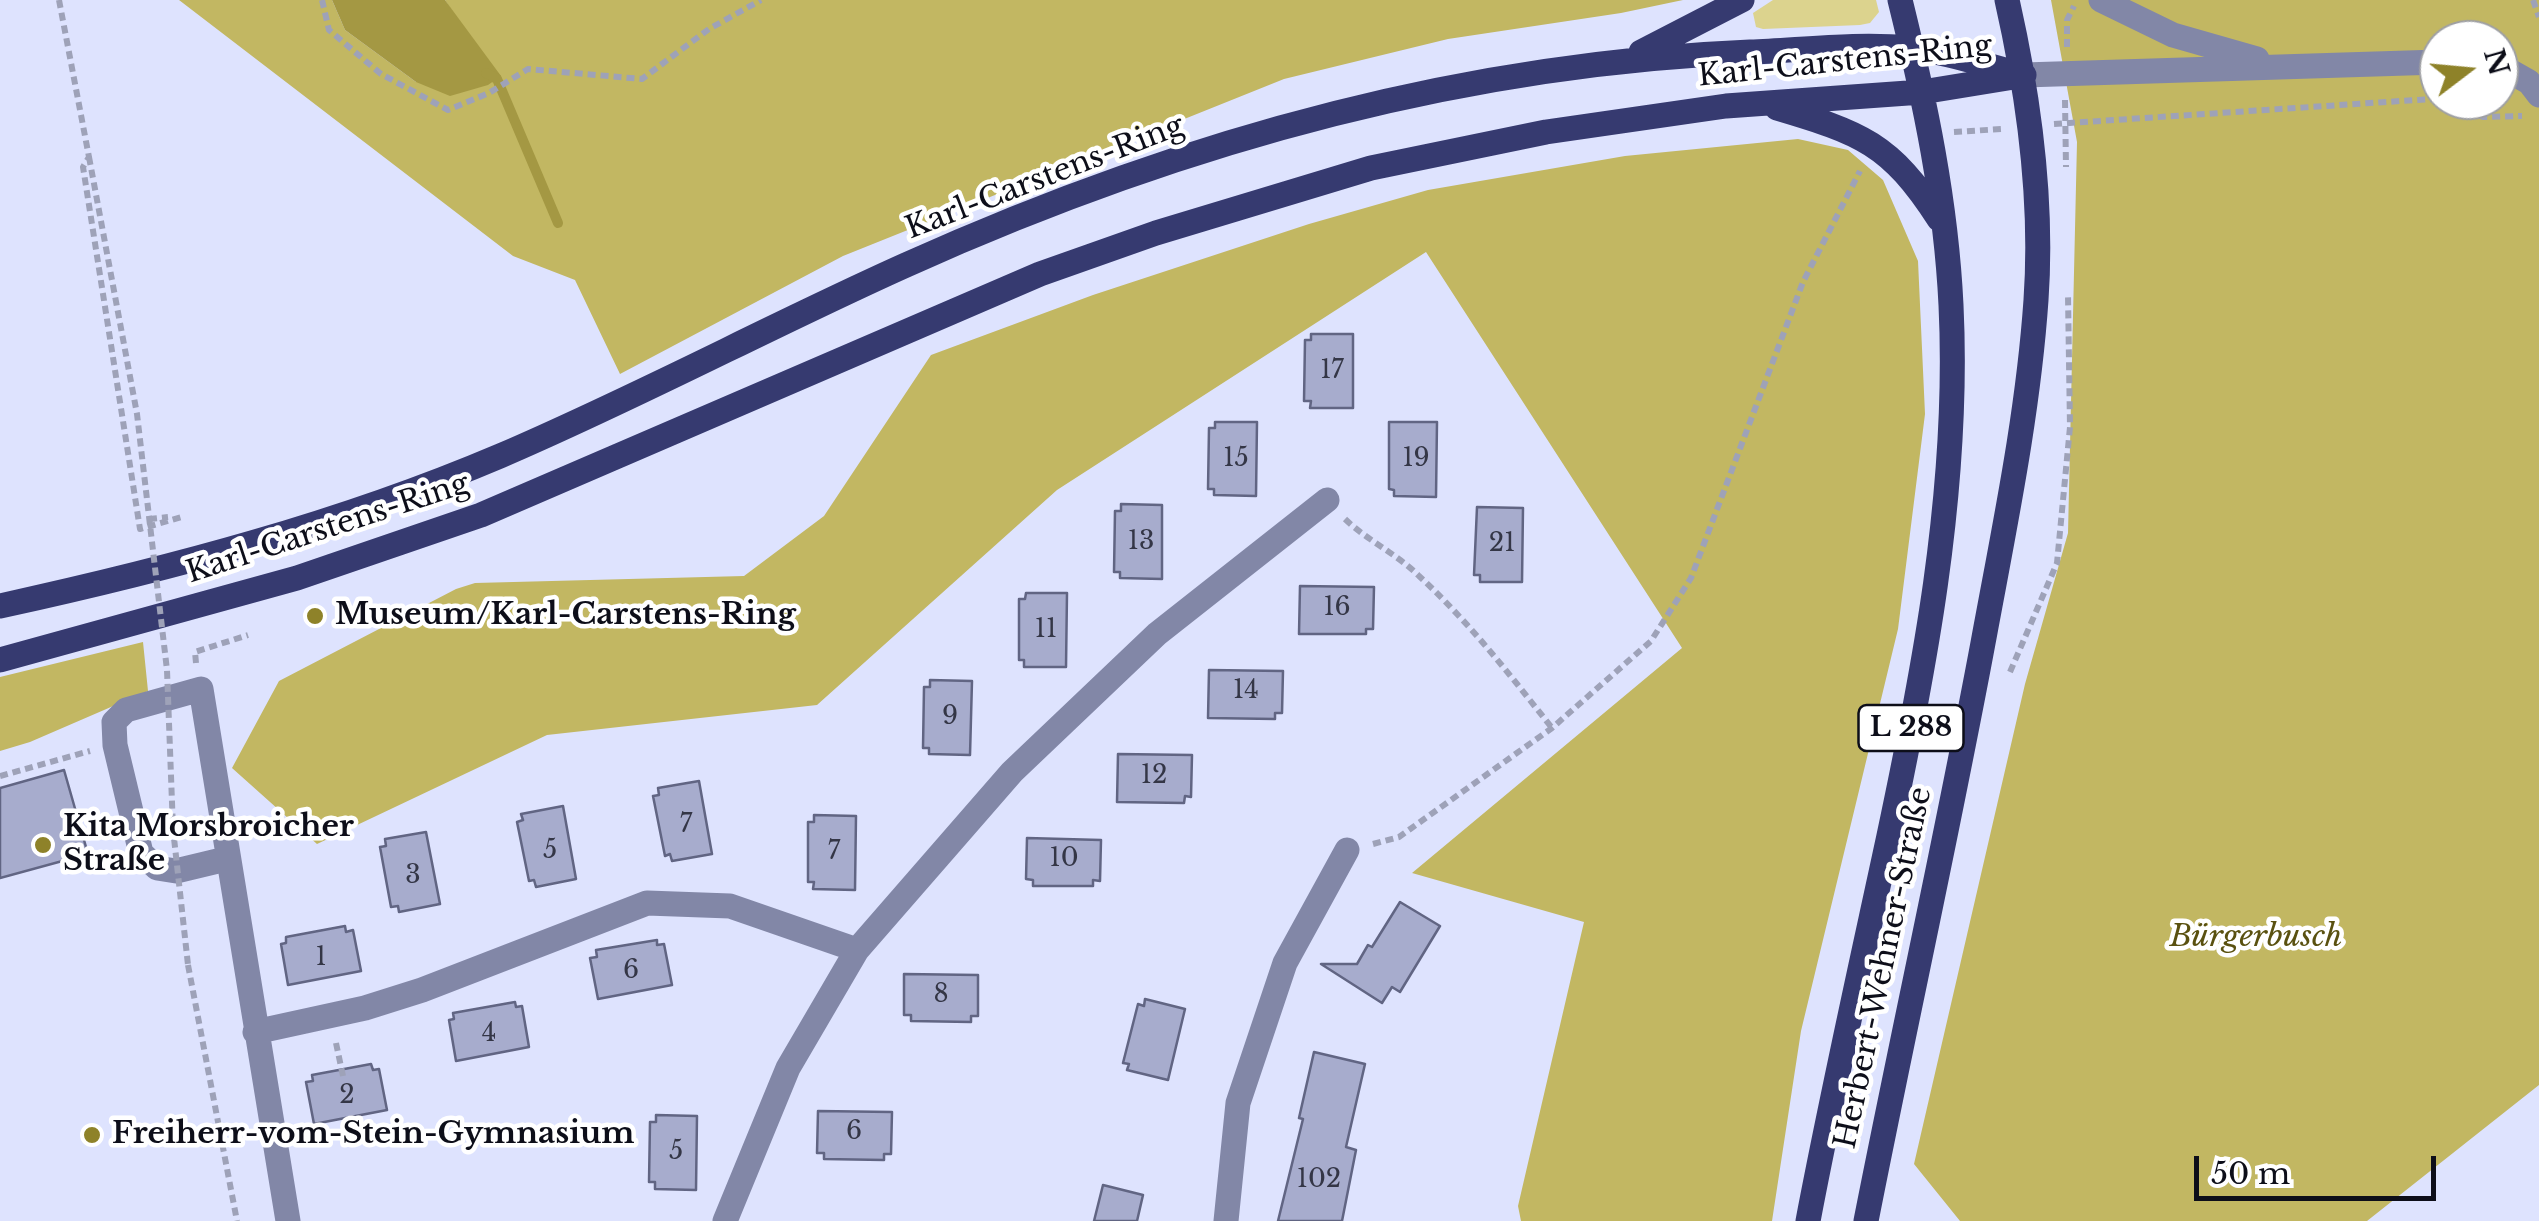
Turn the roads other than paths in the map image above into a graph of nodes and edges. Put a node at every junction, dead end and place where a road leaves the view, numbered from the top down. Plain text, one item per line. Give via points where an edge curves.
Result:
1 (1742, 0) edge
2 (1900, 0) edge
3 (2007, 0) edge
4 (2101, 0) edge
5 (1912, 48) junction
6 (1628, 58) junction
7 (2419, 63) edge
8 (2296, 66) junction
9 (2024, 75) junction
10 (2519, 76) edge
11 (1922, 92) junction
12 (2539, 95) edge
13 (1762, 104) junction
14 (1945, 228) junction
15 (1327, 500) road end
16 (0, 606) edge
17 (0, 660) edge
18 (1347, 850) road end
19 (226, 859) junction
20 (857, 950) junction
21 (255, 1032) junction
22 (288, 1221) edge
23 (725, 1221) edge
24 (1226, 1221) edge
25 (1808, 1221) edge
26 (1866, 1221) edge

1 - 6 main road
2 - 5 main road, L 288
3 - 9 main road, L 288
4 - 8 street via 2172,34
5 - 6 main road, Karl-Carstens-Ring
5 - 9 main road, Karl-Carstens-Ring
5 - 11 main road, L 288
6 - 16 main road, Karl-Carstens-Ring via 1352,108 1134,174 911,263 482,463 222,551
7 - 8 street
8 - 9 street
9 - 11 main road, Karl-Carstens-Ring
9 - 26 main road, Herbert-Wehner-Straße / L 288 via 2036,297 2015,476
10 - 12 street
11 - 13 main road, Karl-Carstens-Ring
11 - 14 main road, Herbert-Wehner-Straße / L 288
13 - 14 main road via 1857,134 1882,149
13 - 17 main road, Karl-Carstens-Ring via 1546,132 1371,168 1156,233 948,311 481,515 298,578
14 - 25 main road, Herbert-Wehner-Straße / L 288 via 1951,360 1937,576
15 - 20 street via 1157,634 1012,772
18 - 24 street via 1284,963 1238,1104
19 - 19 street via 201,688 126,710 114,722 115,746 141,853 157,868 176,871
19 - 21 street
20 - 21 street via 730,906 647,903 422,990
20 - 23 street via 788,1068
21 - 22 street

